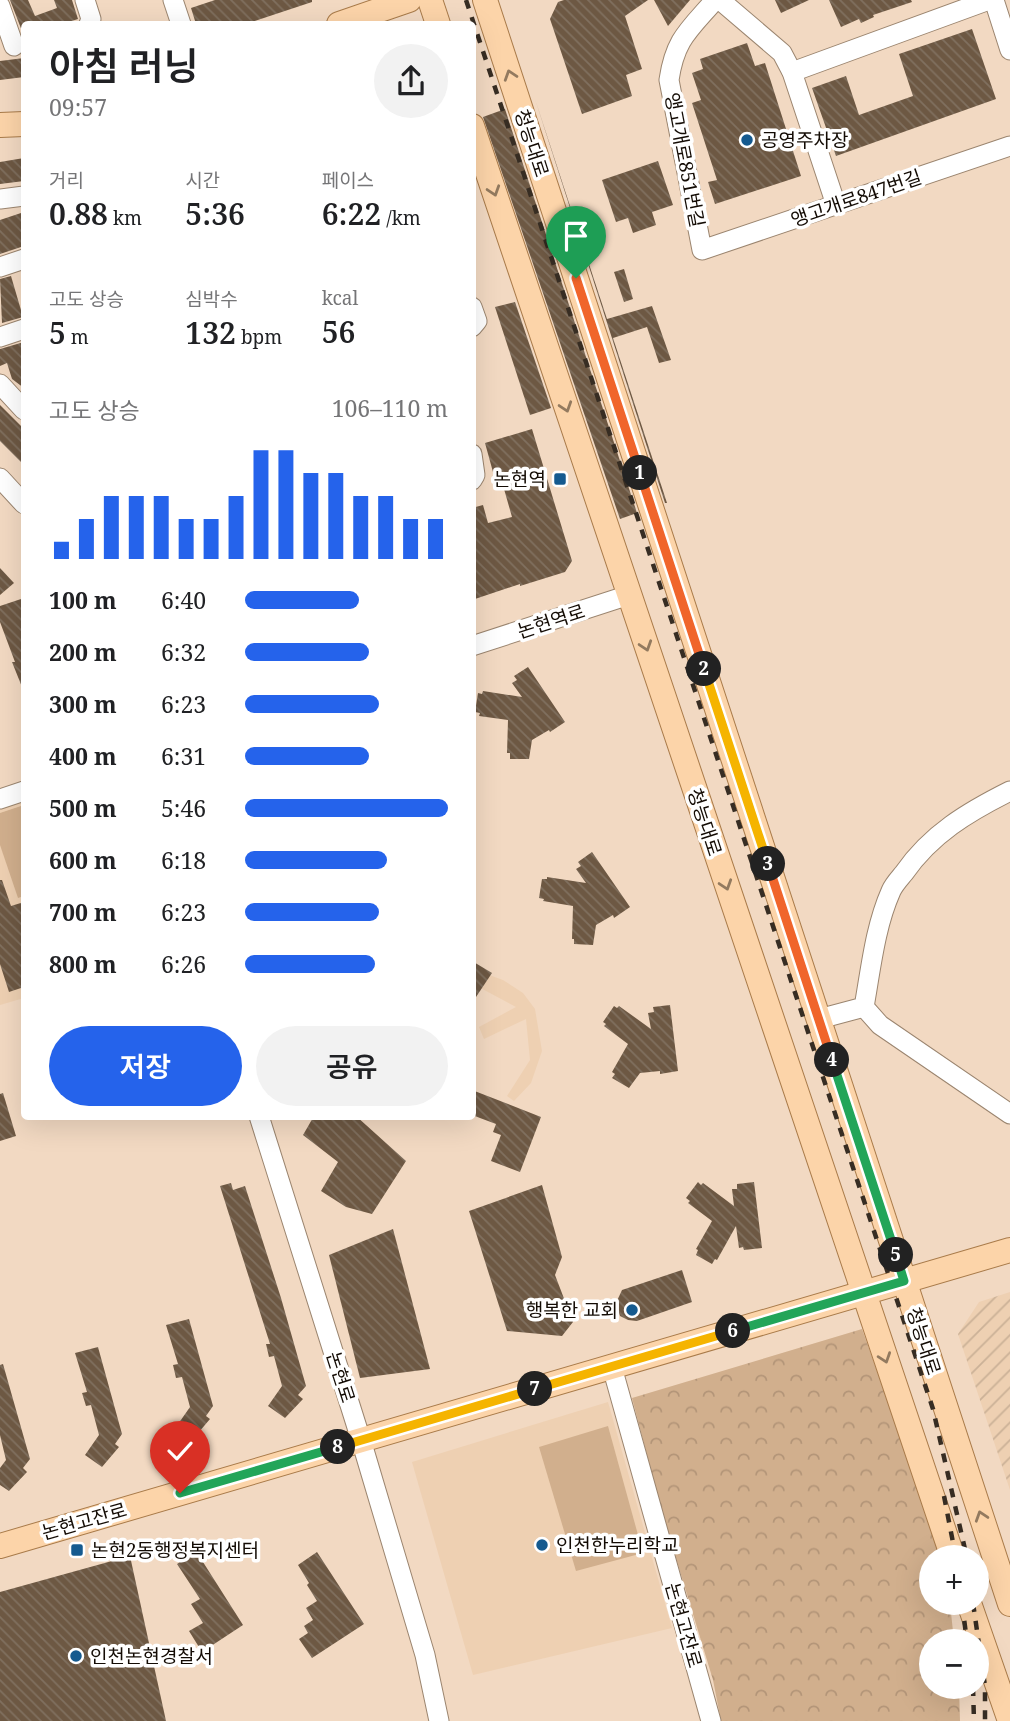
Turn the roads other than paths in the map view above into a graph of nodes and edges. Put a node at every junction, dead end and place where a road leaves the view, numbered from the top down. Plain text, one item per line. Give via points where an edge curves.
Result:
1 (85, 0) edge
2 (173, 0) edge
3 (409, 0) edge
4 (430, 0) edge
5 (485, 0) edge
6 (718, 0) edge
7 (992, 0) edge
8 (0, 6) edge
9 (90, 21) edge
10 (180, 21) edge
11 (347, 21) edge
12 (438, 21) edge
13 (13, 46) edge
14 (1010, 50) edge
15 (792, 72) junction
16 (21, 124) edge
17 (0, 125) edge
18 (476, 137) edge
19 (1010, 146) edge
20 (21, 196) edge
21 (0, 199) edge
22 (836, 205) junction
23 (702, 250) joint
24 (21, 260) edge
25 (0, 267) edge
26 (21, 330) edge
27 (0, 337) edge
28 (0, 384) edge
29 (21, 402) edge
30 (0, 478) edge
31 (21, 501) edge
32 (629, 595) junction
33 (476, 645) edge
34 (1010, 791) edge
35 (21, 792) edge
36 (0, 799) edge
37 (864, 1007) junction
38 (818, 1019) junction
39 (1010, 1114) edge
40 (260, 1120) edge
41 (1010, 1250) edge
42 (904, 1281) junction
43 (863, 1293) junction
44 (612, 1367) junction
45 (361, 1440) junction
46 (949, 1545) edge
47 (0, 1546) edge
48 (1010, 1604) edge
49 (973, 1615) edge
50 (439, 1721) edge
51 (711, 1721) edge
52 (1010, 1721) edge

1 - 9 street
2 - 10 street
3 - 11 main road
4 - 12 main road
38 -> 5 main road, 청능대로
6 - 15 street via 782,53
6 - 23 street, 앵고개로851번길 via 678,46 669,80
7 - 14 street
7 - 15 street
8 - 13 street
15 - 22 street
16 - 17 main road
18 -> 32 main road, 청능대로
19 - 22 street, 앵고개로847번길
20 - 21 street
22 - 23 street, 앵고개로847번길
24 - 25 street
26 - 27 street
28 - 29 street
30 - 31 street
32 - 33 street, 논현역로
32 -> 43 main road, 청능대로
34 - 37 street via 945,828 917,853 892,889 875,942
35 - 36 street
37 - 38 street
37 - 39 street via 880,1025
38 - 42 main road, 청능대로
40 - 45 street, 논현로
41 - 42 main road, 논현고잔로
42 - 43 main road, 논현고잔로
48 -> 42 main road, 청능대로
43 - 44 main road, 논현고잔로
43 -> 46 main road, 청능대로
44 - 45 main road, 논현고잔로
44 - 51 street, 논현고잔로
45 - 47 main road, 논현고잔로
45 - 50 street, 논현로 via 425,1655
49 - 52 main road

